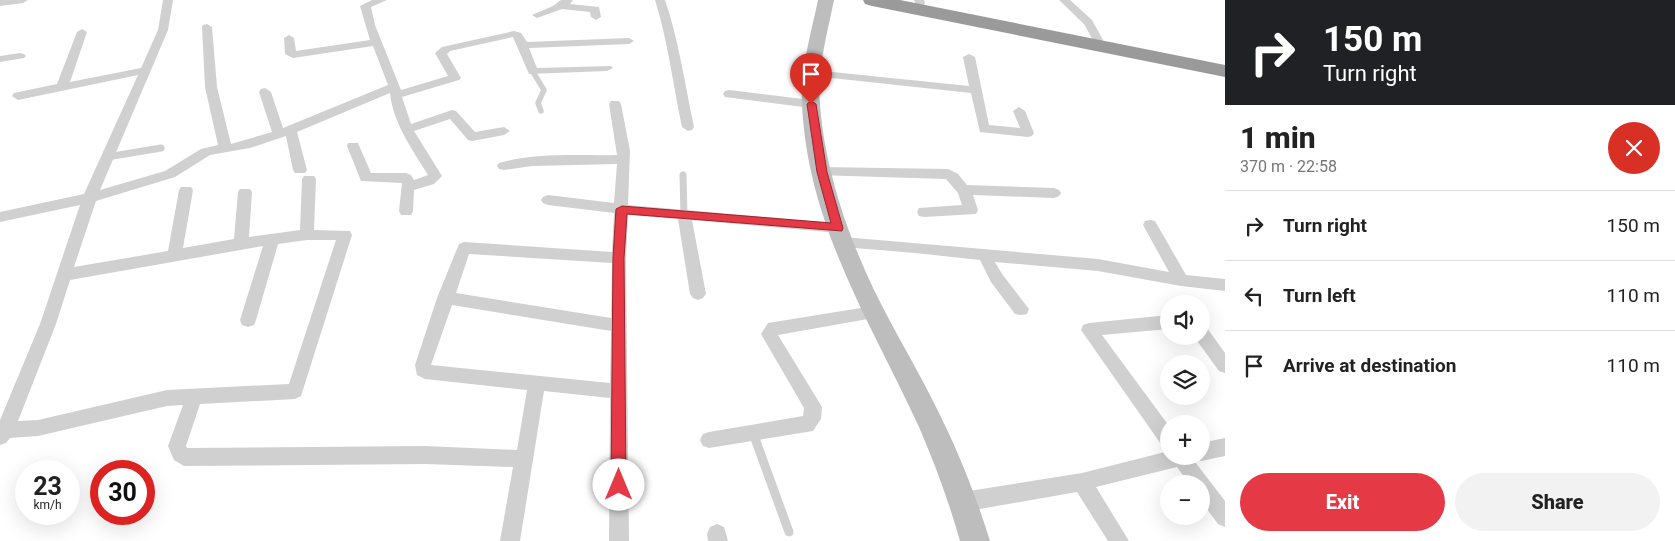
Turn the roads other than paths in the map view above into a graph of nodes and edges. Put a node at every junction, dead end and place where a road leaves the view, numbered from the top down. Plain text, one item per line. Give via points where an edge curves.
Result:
1 (22, 0) edge
2 (168, 0) edge
3 (382, 0) edge
4 (660, 0) edge
5 (826, 0) edge
6 (872, 0) edge
7 (1064, 0) edge
8 (914, 1) edge
9 (0, 3) edge
10 (565, 3) edge
11 (537, 15) dead end
12 (596, 17) dead end
13 (207, 27) dead end
14 (82, 32) dead end
15 (289, 38) dead end
16 (1098, 40) junction
17 (629, 41) dead end
18 (376, 42) junction
19 (523, 44) junction
20 (20, 56) dead end
21 (969, 57) dead end
22 (0, 59) edge
23 (1225, 64) edge
24 (607, 68) dead end
25 (146, 70) junction
26 (1225, 71) edge
27 (533, 72) junction
28 (813, 73) junction
29 (62, 88) junction
30 (974, 90) junction
31 (396, 91) junction
32 (265, 92) dead end
33 (729, 94) dead end
34 (18, 96) dead end
35 (615, 104) dead end
36 (811, 104) junction
37 (541, 110) dead end
38 (1019, 111) dead end
39 (688, 127) dead end
40 (407, 129) junction
41 (504, 131) dead end
42 (285, 133) junction
43 (353, 146) dead end
44 (225, 147) junction
45 (161, 148) dead end
46 (107, 157) junction
47 (623, 159) junction
48 (504, 166) dead end
49 (822, 172) junction
50 (683, 175) dead end
51 (411, 185) junction
52 (186, 190) dead end
53 (964, 190) junction
54 (244, 192) dead end
55 (1054, 192) dead end
56 (90, 197) junction
57 (548, 200) dead end
58 (622, 209) junction
59 (406, 211) dead end
60 (924, 212) dead end
61 (684, 216) junction
62 (0, 217) edge
63 (1150, 225) dead end
64 (307, 235) junction
65 (841, 235) junction
66 (272, 239) junction
67 (241, 243) junction
68 (175, 254) junction
69 (984, 254) junction
70 (619, 258) junction
71 (65, 274) junction
72 (1181, 280) junction
73 (1225, 285) edge
74 (698, 294) dead end
75 (445, 298) junction
76 (1021, 309) dead end
77 (873, 312) junction
78 (248, 320) dead end
79 (1160, 323) edge
80 (619, 326) junction
81 (1210, 345) edge
82 (1225, 366) edge
83 (537, 384) junction
84 (619, 391) junction
85 (194, 397) junction
86 (1160, 429) edge
87 (2, 433) edge
88 (753, 433) junction
89 (709, 440) dead end
90 (1225, 447) edge
91 (1210, 450) edge
92 (524, 459) junction
93 (1160, 462) edge
94 (1082, 482) junction
95 (1210, 496) edge
96 (963, 502) junction
97 (1225, 517) edge
98 (789, 532) dead end
99 (510, 541) edge
100 (619, 541) edge
101 (975, 541) edge
102 (1119, 541) edge

1 - 9 street
2 - 25 street via 163,30
3 - 18 street via 365,8
4 - 39 street via 669,28 672,58
5 - 28 street
6 - 26 highway
7 - 16 street via 1088,22
8 - 16 highway
10 - 11 street
10 - 12 street via 595,9
13 - 44 street via 211,87
14 - 29 street
15 - 18 street via 293,55
16 - 23 highway
17 - 19 street
18 - 31 street
19 - 27 street
19 - 31 street via 514,34 442,50 455,78
20 - 22 street
21 - 30 street
24 - 27 street
25 - 29 street
25 - 46 street
27 - 37 lane via 544,90 538,103
28 - 30 street
28 - 36 street
29 - 34 street
30 - 38 street via 984,129 1028,133
31 - 40 street via 398,107
31 - 42 street via 369,95
32 - 42 street
33 - 36 street
35 - 47 street
36 - 49 street
40 - 41 street via 452,114 472,137
40 - 51 street via 435,176
42 - 44 street via 231,149
42 - 64 street via 305,175
43 - 51 street via 366,178 406,178
44 - 56 street via 196,157 170,174
45 - 46 lane
46 - 56 street
47 - 48 street
47 - 58 street
49 - 53 street via 948,174 956,178
49 - 65 street
50 - 61 lane
51 - 59 street via 406,191
52 - 68 street
53 - 55 street
53 - 60 street via 971,210
54 - 67 street
56 - 62 street
56 - 71 street
57 - 58 street
58 - 61 street
58 - 70 street
61 - 65 street
61 - 74 street
63 - 72 street
64 - 66 street
64 - 85 street via 345,235 297,390
65 - 69 street
65 - 77 street
66 - 67 street
66 - 78 street
67 - 68 street
68 - 71 street
69 - 72 street via 1098,265
69 - 76 street via 996,278
70 - 75 street via 467,247 461,250
70 - 80 street
71 - 87 street via 48,324
72 - 73 street
75 - 80 street
75 - 83 street via 422,370
77 - 88 street via 774,328 769,334 813,407 812,419 807,425
77 - 96 street via 922,404
79 - 86 street via 1089,330
80 - 84 street
81 - 82 street
83 - 84 street
83 - 92 street
84 - 100 street
85 - 87 street via 167,398 38,428
85 - 92 street via 178,446 184,457 425,455
88 - 89 street
88 - 98 lane
90 - 91 street
92 - 99 street
93 - 94 street
94 - 96 street
94 - 102 street
95 - 97 street
96 - 101 street

